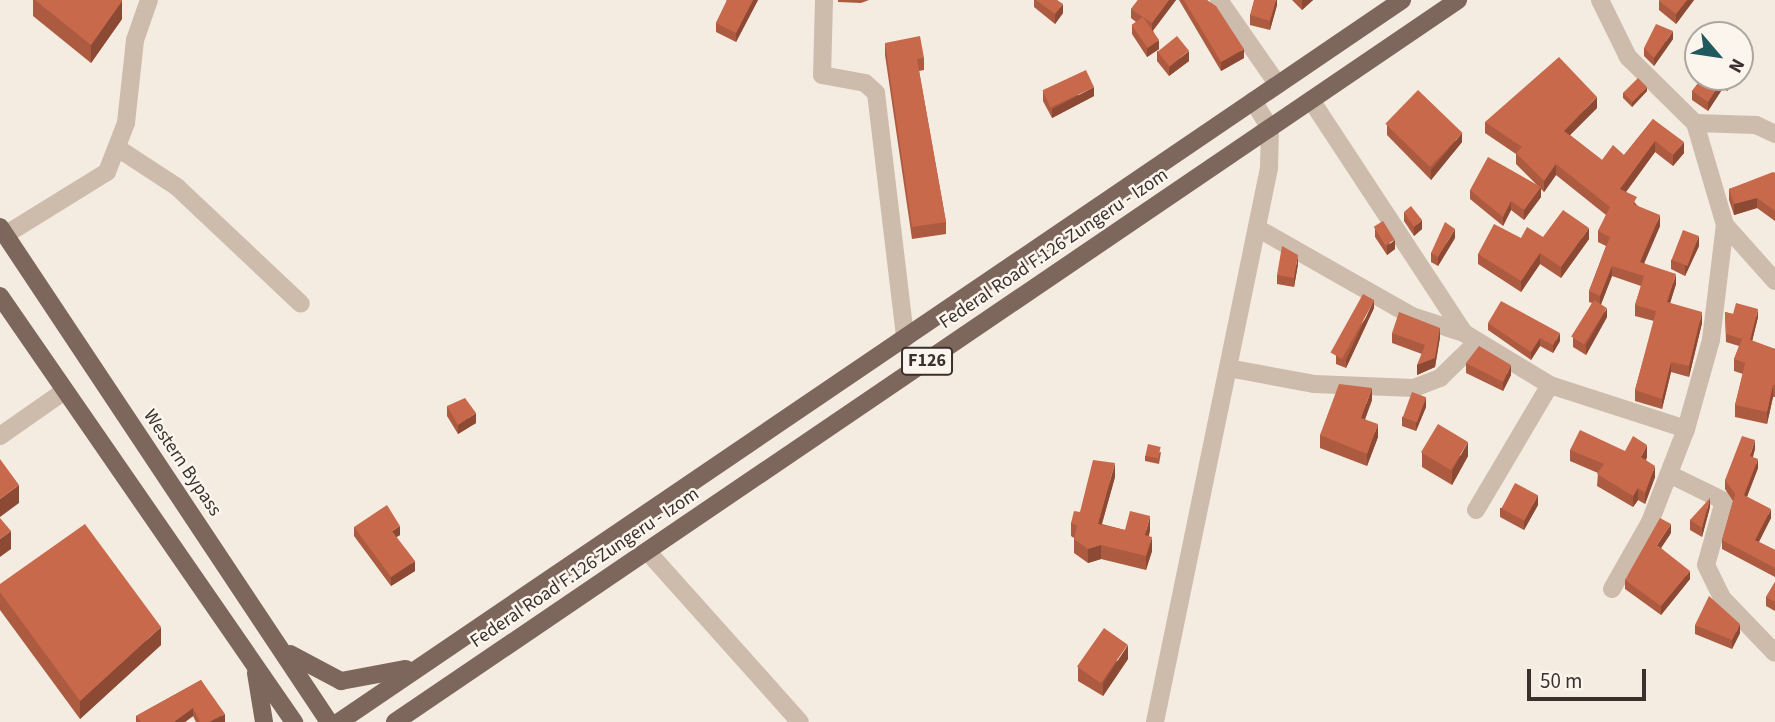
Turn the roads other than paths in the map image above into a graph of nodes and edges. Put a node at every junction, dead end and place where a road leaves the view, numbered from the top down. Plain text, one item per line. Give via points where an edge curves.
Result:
1 (149, 0) edge
2 (824, 0) edge
3 (1219, 0) edge
4 (1402, 0) edge
5 (1458, 0) edge
6 (1600, 0) edge
7 (1278, 85) junction
8 (1311, 100) junction
9 (1253, 101) junction
10 (1696, 123) junction
11 (1270, 128) junction
12 (1775, 134) edge
13 (119, 149) junction
14 (1725, 225) junction
15 (1257, 228) junction
16 (3, 231) edge
17 (1775, 281) edge
18 (0, 296) edge
19 (301, 304) dead end
20 (905, 338) junction
21 (1470, 338) junction
22 (1228, 368) junction
23 (1550, 385) junction
24 (63, 392) junction
25 (1686, 429) junction
26 (0, 436) edge
27 (1669, 474) junction
28 (1476, 510) dead end
29 (647, 551) junction
30 (1612, 589) dead end
31 (275, 641) junction
32 (1775, 653) edge
33 (435, 657) junction
34 (252, 660) junction
35 (264, 722) edge
36 (294, 722) edge
37 (329, 722) edge
38 (339, 722) edge
39 (395, 722) edge
40 (800, 722) edge
41 (1154, 722) edge

1 - 13 street via 135,40
2 - 20 street via 822,75 865,83 876,93
3 - 7 street
4 - 7 main road, Federal Road F.126 Zungeru - Izom / F126
5 - 8 main road, Federal Road F.126 Zungeru - Izom / F126
6 - 10 street via 1628,57
7 - 9 main road, Federal Road F.126 Zungeru - Izom / F126
8 - 11 main road, Federal Road F.126 Zungeru - Izom / F126
8 - 21 street
9 - 11 street
9 - 20 main road, Federal Road F.126 Zungeru - Izom / F126
10 - 12 street via 1756,125
10 - 14 street
11 - 15 street
11 - 29 main road, Federal Road F.126 Zungeru - Izom / F126
13 - 16 street via 107,172
13 - 19 street via 177,187
14 - 17 street
14 - 25 street via 1711,340
15 - 21 street via 1412,316
15 - 22 street
16 - 31 main road, Western Bypass
18 - 24 main road
20 - 33 main road, Federal Road F.126 Zungeru - Izom / F126
21 - 22 street via 1440,378 1414,388 1314,384
21 - 23 street
22 - 41 street
23 - 25 street
23 - 28 street
24 - 26 street
24 - 34 main road
25 - 27 street
27 - 30 street
27 - 32 street via 1724,501 1706,565 1721,598
29 - 39 main road, Federal Road F.126 Zungeru - Izom / F126
29 - 40 street
31 - 33 main road via 304,667 341,681 388,676
31 - 37 main road, Western Bypass
33 - 38 main road, Federal Road F.126 Zungeru - Izom / F126
34 - 35 main road
34 - 36 main road

